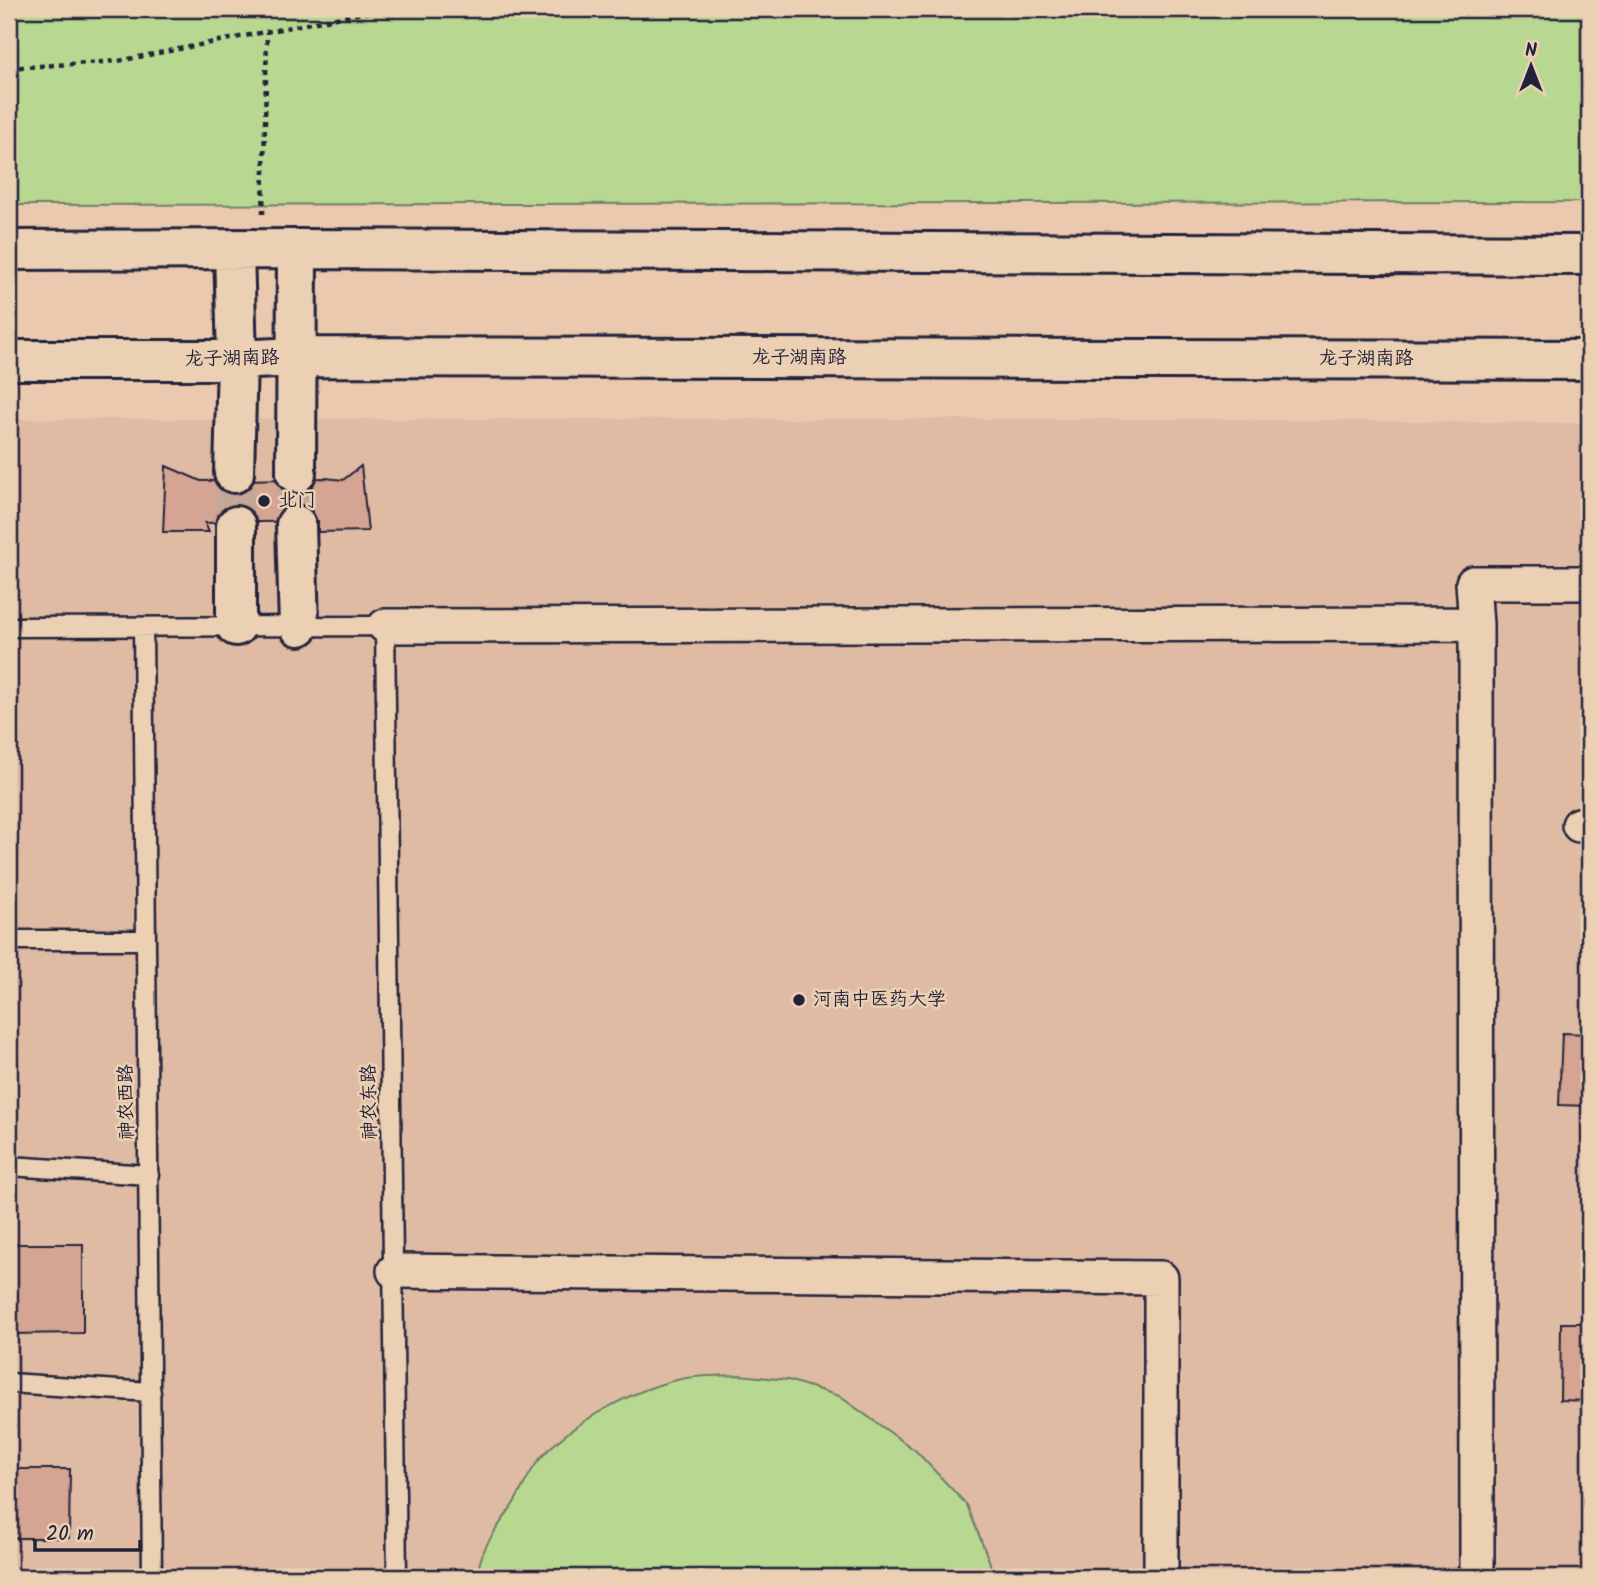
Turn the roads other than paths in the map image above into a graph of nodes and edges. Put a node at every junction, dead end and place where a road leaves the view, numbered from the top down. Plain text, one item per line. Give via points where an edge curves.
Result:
1 (265, 249) junction
2 (9, 250) edge
3 (1589, 255) edge
4 (296, 357) junction
5 (9, 359) edge
6 (237, 360) junction
7 (1589, 360) edge
8 (234, 473) tunnel mouth
9 (296, 473) tunnel mouth
10 (296, 525) tunnel mouth
11 (236, 526) tunnel mouth
12 (1589, 583) edge
13 (1476, 624) junction
14 (236, 626) junction
15 (299, 626) junction
16 (385, 626) junction
17 (9, 627) edge
18 (143, 627) junction
19 (9, 940) edge
20 (146, 940) junction
21 (9, 1166) edge
22 (149, 1175) junction
23 (394, 1271) junction
24 (9, 1383) edge
25 (150, 1392) junction
26 (152, 1577) edge
27 (397, 1577) edge
28 (1161, 1577) edge
29 (1477, 1577) edge

1 - 2 street
1 - 3 street
1 - 4 street
1 - 6 street
4 - 6 street, 龙子湖南路
4 - 7 street, 龙子湖南路
4 - 9 street
5 - 6 street, 龙子湖南路
6 - 8 street
10 - 15 street
11 - 14 street
12 - 13 street via 1473,583
13 - 16 street
13 - 29 street
14 - 15 lane
14 - 18 lane
15 - 16 lane
16 - 23 lane, 神农东路
17 - 18 lane
18 - 20 lane, 神农西路
19 - 20 lane
20 - 22 lane, 神农西路
21 - 22 lane
22 - 25 lane, 神农西路
23 - 27 lane, 神农东路
23 - 28 street via 1161,1278
24 - 25 lane
25 - 26 lane, 神农西路

